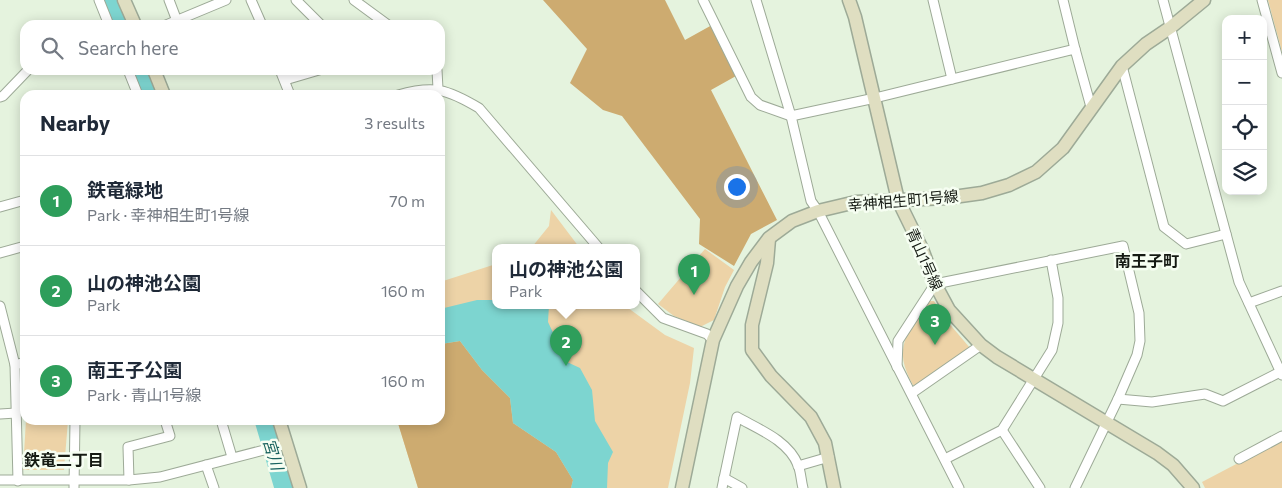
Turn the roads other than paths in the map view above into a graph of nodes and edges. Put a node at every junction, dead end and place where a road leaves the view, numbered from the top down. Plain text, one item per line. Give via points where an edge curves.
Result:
1 (99, 0) edge
2 (124, 0) edge
3 (169, 0) edge
4 (226, 0) edge
5 (252, 0) edge
6 (296, 0) edge
7 (354, 0) edge
8 (703, 0) edge
9 (756, 0) edge
10 (849, 0) edge
11 (934, 0) edge
12 (1063, 0) edge
13 (1163, 0) edge
14 (1204, 0) edge
15 (1262, 0) edge
16 (107, 20) edge
17 (133, 20) edge
18 (177, 20) edge
19 (179, 20) edge
20 (260, 20) edge
21 (316, 20) edge
22 (381, 20) edge
23 (1171, 27) junction
24 (1075, 49) junction
25 (1122, 66) junction
26 (1282, 73) edge
27 (23, 75) edge
28 (130, 75) edge
29 (156, 75) edge
30 (282, 75) edge
31 (302, 75) edge
32 (437, 75) edge
33 (952, 79) junction
34 (285, 80) junction
35 (438, 89) junction
36 (136, 90) edge
37 (162, 90) edge
38 (288, 90) edge
39 (426, 90) edge
40 (441, 90) edge
41 (445, 91) edge
42 (0, 97) edge
43 (874, 98) junction
44 (1091, 107) junction
45 (791, 116) junction
46 (898, 200) junction
47 (20, 201) edge
48 (0, 207) edge
49 (818, 211) junction
50 (1226, 234) junction
51 (769, 238) junction
52 (595, 244) edge
53 (20, 247) edge
54 (0, 253) edge
55 (1051, 260) junction
56 (935, 284) junction
57 (1282, 291) edge
58 (640, 295) edge
59 (1249, 302) junction
60 (0, 306) edge
61 (714, 340) junction
62 (5, 342) edge
63 (981, 345) junction
64 (20, 364) edge
65 (15, 365) junction
66 (898, 367) junction
67 (1281, 373) edge
68 (1035, 379) junction
69 (912, 393) junction
70 (1118, 399) junction
71 (16, 413) junction
72 (0, 414) edge
73 (1106, 422) junction
74 (75, 425) edge
75 (167, 425) edge
76 (222, 425) edge
77 (281, 425) edge
78 (1002, 430) junction
79 (1282, 436) edge
80 (284, 445) junction
81 (232, 457) junction
82 (828, 457) junction
83 (1240, 459) dead end
84 (945, 460) junction
85 (206, 465) junction
86 (798, 466) junction
87 (724, 478) junction
88 (0, 480) edge
89 (129, 480) junction
90 (18, 481) junction
91 (74, 484) edge
92 (214, 488) edge
93 (300, 488) edge
94 (682, 488) edge
95 (722, 488) edge
96 (742, 488) edge
97 (803, 488) edge
98 (834, 488) edge
99 (959, 488) edge
100 (1040, 488) edge
101 (1075, 488) edge
102 (1194, 488) edge

1 - 16 street
2 - 17 street
3 - 18 street
4 - 19 street
5 - 20 street
6 - 21 street
7 - 22 street
8 - 45 street via 751,97 760,105
9 - 45 street
10 - 43 street, 青山1号線
11 - 33 street
12 - 24 street
13 - 23 street
14 - 23 street, 幸神相生町1号線
15 - 26 street
23 - 25 street, 幸神相生町1号線
23 - 50 street
24 - 33 street
24 - 44 street
25 - 44 street, 幸神相生町1号線
25 - 50 street via 1164,227 1186,244
27 - 42 street
28 - 36 street
29 - 37 street
30 - 34 street
31 - 34 street
32 - 35 street
33 - 43 street
34 - 38 street
35 - 39 street
35 - 40 street
41 - 52 street via 479,108
43 - 45 street
43 - 46 street, 青山1号線
44 - 46 street, 幸神相生町1号線 via 1063,148 1036,172 982,193
45 - 49 street via 811,201
46 - 49 street, 幸神相生町1号線 via 856,202
46 - 56 street, 青山1号線
47 - 48 street
49 - 51 street, 幸神相生町1号線 via 792,221
49 - 66 street
50 - 59 street
51 - 61 street, 幸神相生町1号線 via 738,286
51 - 82 street via 767,264 752,324 752,350 771,376 811,417 825,443
53 - 54 street
55 - 56 street
55 - 68 street via 1058,298 1058,323 1052,350
55 - 70 street via 1123,246 1139,313 1140,341
56 - 63 street, 青山1号線 via 949,310
56 - 66 street via 898,341
57 - 59 street
58 - 61 street via 663,318 708,334
59 - 67 street
60 - 62 street
61 - 94 street, 幸神相生町1号線
62 - 65 street
63 - 68 street, 青山1号線
63 - 69 street
64 - 65 street
65 - 71 street
66 - 69 street
67 - 70 street via 1223,401 1205,394 1152,402
68 - 73 street, 青山1号線
68 - 78 street
69 - 84 street
70 - 73 street
71 - 72 street
71 - 90 street
73 - 101 street
73 - 102 street, 青山1号線 via 1173,465
74 - 91 street
75 - 89 street via 170,436 128,447
76 - 81 street
77 - 80 street
78 - 84 street
78 - 100 street
79 - 83 street
80 - 81 street
80 - 93 street
81 - 85 street
82 - 86 street
82 - 98 street
84 - 99 street
85 - 89 street via 160,477
85 - 92 street
86 - 87 street via 781,442 737,417
86 - 97 street
87 - 95 street
87 - 96 street
88 - 90 street
89 - 91 street
90 - 91 street

